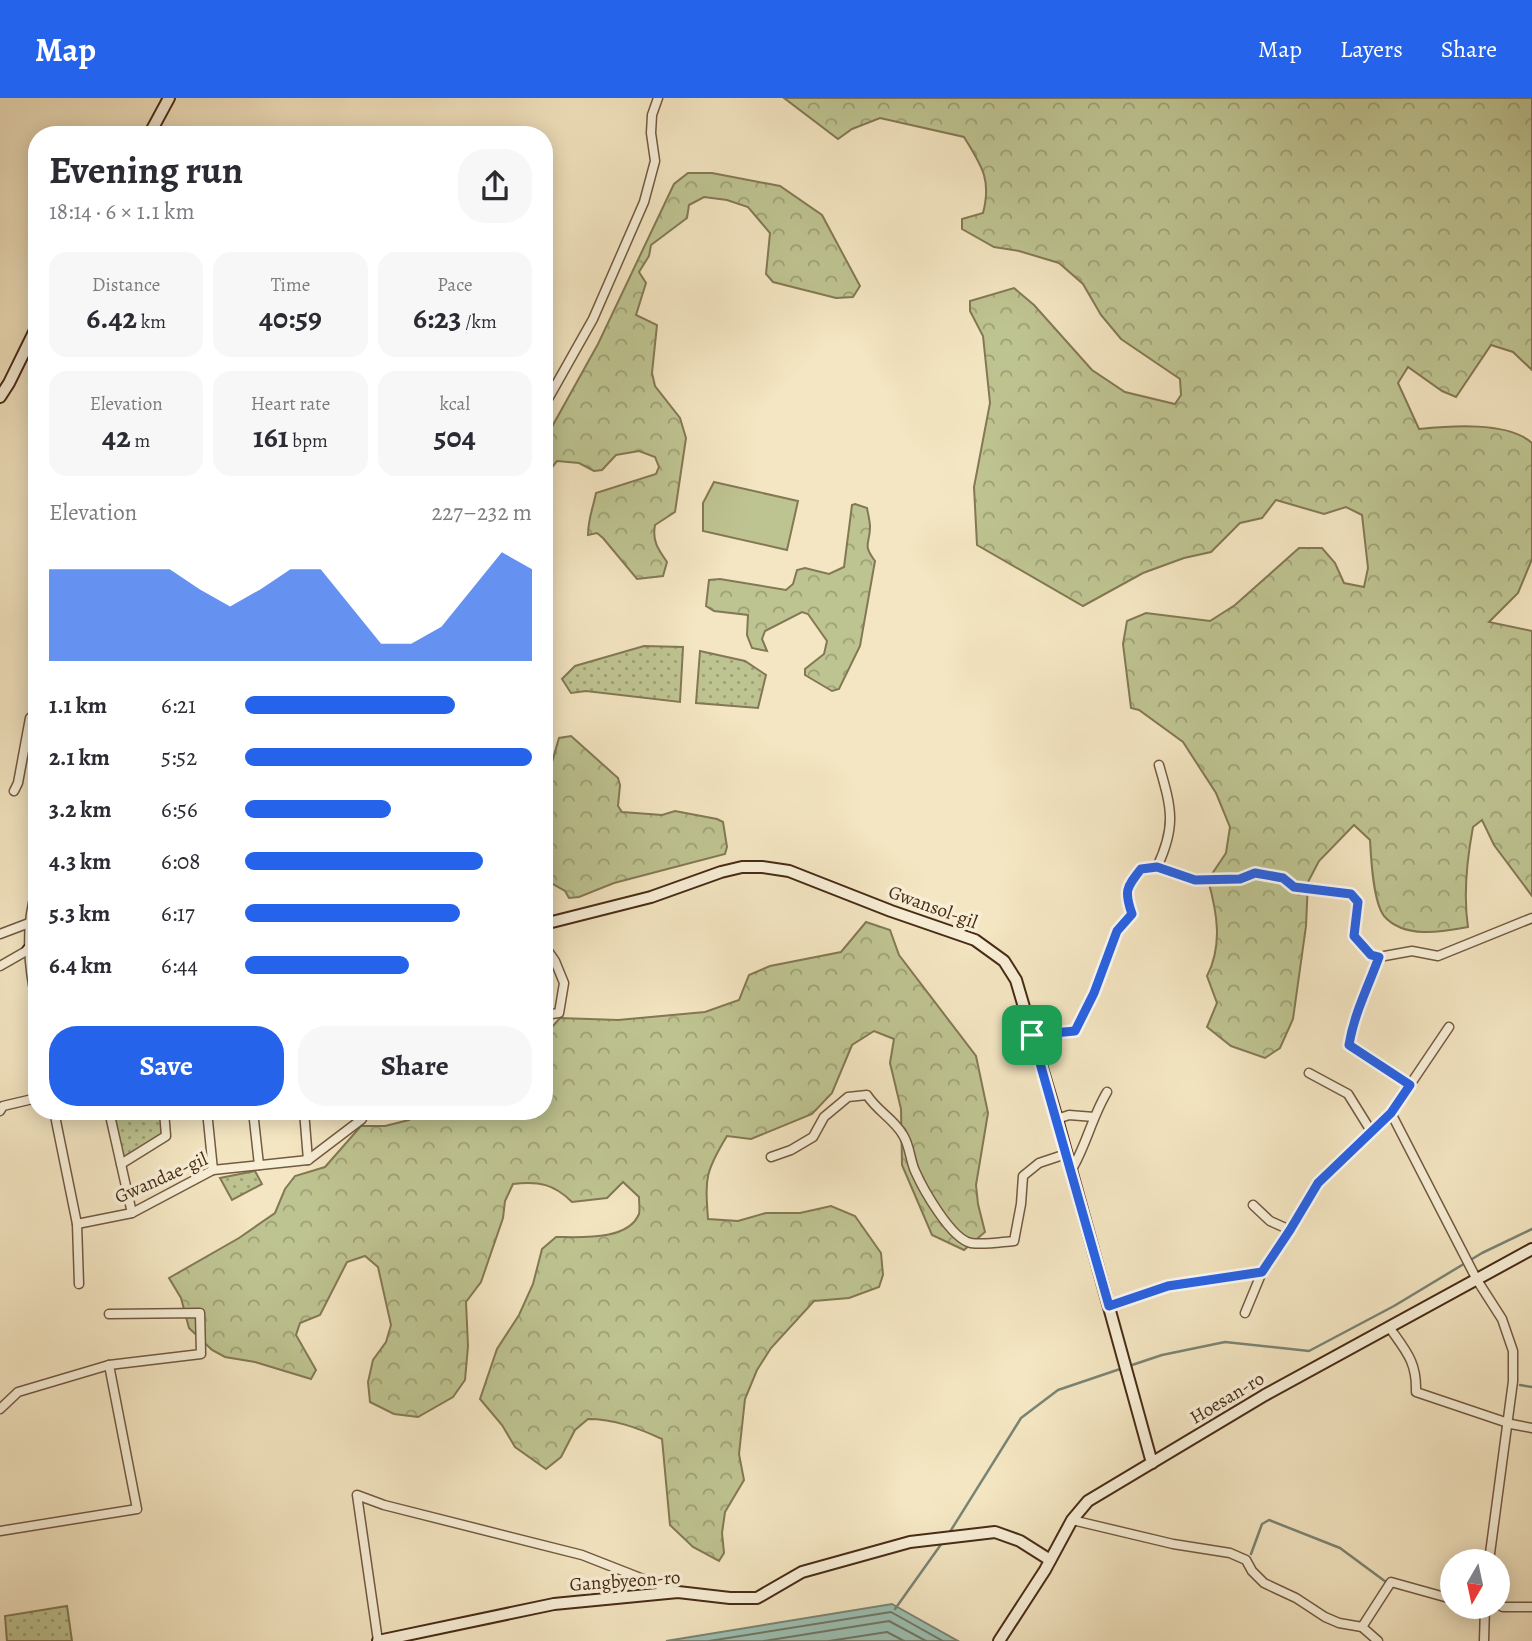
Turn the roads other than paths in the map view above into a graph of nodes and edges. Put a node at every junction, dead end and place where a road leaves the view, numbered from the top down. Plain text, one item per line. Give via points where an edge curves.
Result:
1 (169, 98) edge
2 (658, 98) edge
3 (154, 126) edge
4 (28, 344) edge
5 (553, 390) edge
6 (0, 397) edge
7 (28, 729) edge
8 (1159, 765) dead end
9 (14, 791) dead end
10 (1157, 867) junction
11 (1532, 918) edge
12 (553, 922) edge
13 (28, 924) edge
14 (0, 934) edge
15 (28, 950) edge
16 (1379, 957) junction
17 (553, 958) edge
18 (0, 966) edge
19 (553, 1014) edge
20 (1449, 1027) dead end
21 (1032, 1035) junction
22 (1309, 1073) dead end
23 (1410, 1085) junction
24 (1107, 1092) dead end
25 (28, 1100) edge
26 (0, 1111) edge
27 (1391, 1113) junction
28 (1094, 1117) junction
29 (1057, 1119) junction
30 (56, 1120) edge
31 (110, 1120) edge
32 (165, 1120) edge
33 (208, 1120) edge
34 (254, 1120) edge
35 (305, 1120) edge
36 (361, 1120) edge
37 (1371, 1131) junction
38 (1066, 1154) junction
39 (771, 1157) dead end
40 (308, 1160) junction
41 (121, 1164) junction
42 (259, 1165) junction
43 (213, 1170) junction
44 (1071, 1171) junction
45 (1253, 1205) dead end
46 (132, 1213) junction
47 (77, 1224) junction
48 (1290, 1230) junction
49 (1532, 1249) edge
50 (1262, 1272) junction
51 (1477, 1280) junction
52 (79, 1284) dead end
53 (1109, 1306) junction
54 (1245, 1313) dead end
55 (109, 1314) dead end
56 (1389, 1327) junction
57 (108, 1365) junction
58 (0, 1409) edge
59 (1507, 1423) junction
60 (1532, 1428) edge
61 (1152, 1463) junction
62 (1072, 1520) junction
63 (0, 1531) edge
64 (1491, 1549) edge
65 (1047, 1565) junction
66 (678, 1592) junction
67 (1440, 1596) edge
68 (1510, 1607) edge
69 (1532, 1607) edge
70 (1485, 1619) edge
71 (1362, 1627) junction
72 (378, 1641) edge
73 (999, 1641) edge
74 (1378, 1641) edge
75 (1484, 1641) edge

1 - 3 street
2 - 5 street via 651,133 655,161 644,202 593,319
4 - 6 street
7 - 9 street
8 - 10 street via 1171,809
10 - 16 street via 1195,880 1240,879 1255,873 1283,878 1294,887 1351,894 1358,902 1354,936 1371,955
10 - 21 street via 1141,869 1131,881 1126,896 1132,914 1117,931 1075,1031
11 - 16 street via 1437,956 1412,951
12 - 21 street, Gwansol-gil via 652,897 742,867 789,871 991,949 1016,980
13 - 14 street
15 - 18 street
16 - 23 street via 1354,1018 1349,1045
17 - 19 street via 564,983 559,1013
20 - 23 street
21 - 29 street, Gwansol-gil
22 - 37 street via 1348,1094
23 - 27 street
24 - 28 street
25 - 26 street via 3,1106
27 - 37 street
27 - 51 street
28 - 29 street
28 - 44 street
29 - 38 street, Gwansol-gil
30 - 47 street
31 - 41 street
32 - 41 street via 166,1136
33 - 43 street
34 - 42 street
35 - 40 street
36 - 40 street
37 - 48 street via 1318,1183
38 - 39 street via 1039,1163 1023,1176 1014,1241 969,1242 953,1231 925,1191 905,1138 867,1095 848,1097 824,1117 814,1137
38 - 44 street, Gwansol-gil
40 - 42 street, Gwandae-gil
41 - 46 street
42 - 43 street, Gwandae-gil
43 - 46 street, Gwandae-gil
44 - 53 street, Gwansol-gil
45 - 48 street via 1270,1221
46 - 47 street, Gwandae-gil
47 - 52 street
48 - 50 street
49 - 51 street, Hoesan-ro
50 - 53 street via 1168,1286
50 - 54 street
51 - 56 street, Hoesan-ro
51 - 59 street via 1502,1319 1513,1351
53 - 61 street, Gwansol-gil
55 - 57 street via 200,1313 201,1354
56 - 59 street via 1416,1372 1416,1392
56 - 61 street, Hoesan-ro
57 - 58 street via 18,1392
57 - 63 street via 137,1509
59 - 60 street
59 - 64 street
61 - 62 street, Hoesan-ro via 1088,1501
62 - 65 street, Hoesan-ro
62 - 71 street via 1230,1553 1246,1560 1264,1583 1325,1617
65 - 66 street, Gangbyeon-ro via 1020,1541 995,1532 910,1542 802,1573 757,1598
65 - 73 street, Hoesan-ro
66 - 72 street, Gangbyeon-ro via 554,1604
66 - 72 street via 582,1555 357,1495
67 - 71 street via 1391,1582
68 - 69 street
70 - 75 street
71 - 74 street

